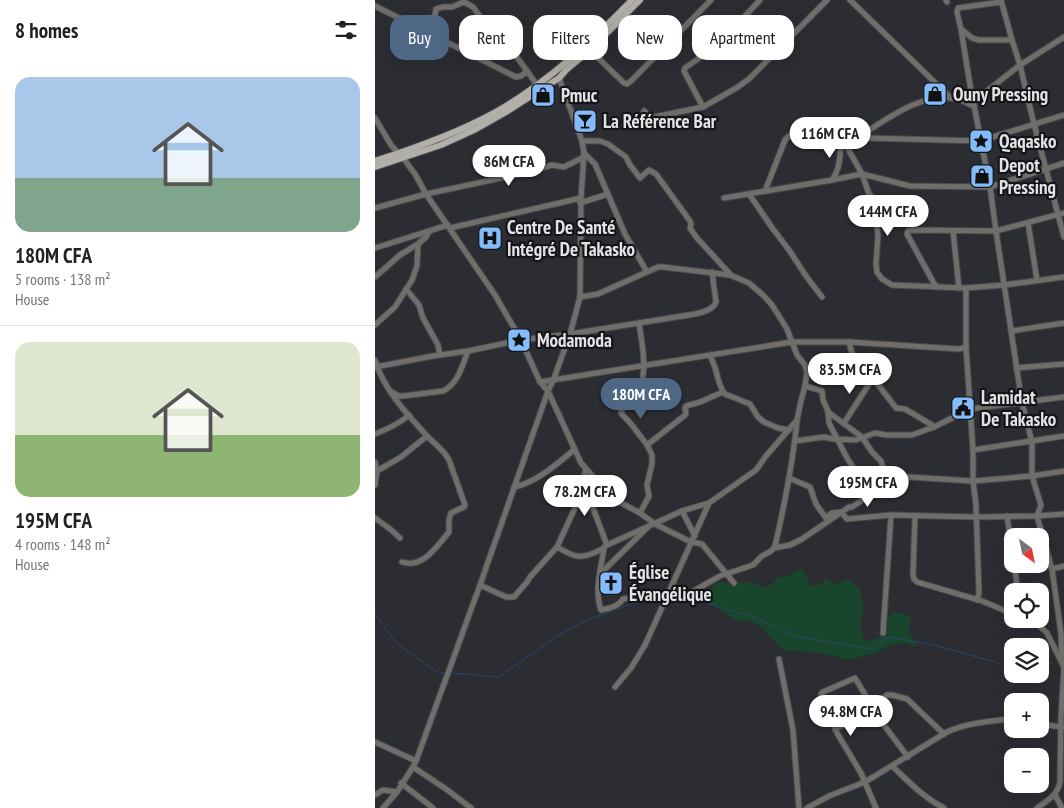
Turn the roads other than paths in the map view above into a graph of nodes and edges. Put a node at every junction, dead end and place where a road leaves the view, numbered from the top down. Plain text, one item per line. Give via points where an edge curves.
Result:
1 (632, 0) edge
2 (640, 0) edge
3 (711, 0) edge
4 (760, 0) edge
5 (827, 0) edge
6 (850, 0) edge
7 (1001, 1) edge
8 (375, 6) edge
9 (393, 15) edge
10 (435, 15) edge
11 (961, 29) junction
12 (608, 33) edge
13 (1064, 37) edge
14 (1012, 40) junction
15 (449, 43) edge
16 (578, 60) edge
17 (601, 60) edge
18 (1021, 65) junction
19 (527, 71) junction
20 (559, 78) junction
21 (537, 84) junction
22 (951, 98) junction
23 (974, 104) junction
24 (703, 107) junction
25 (645, 111) dead end
26 (1064, 115) edge
27 (375, 118) edge
28 (1035, 124) junction
29 (833, 137) junction
30 (853, 138) junction
31 (582, 140) junction
32 (980, 141) junction
33 (841, 143) junction
34 (847, 147) junction
35 (584, 155) junction
36 (401, 156) junction
37 (375, 161) edge
38 (1064, 163) edge
39 (375, 167) edge
40 (1046, 169) junction
41 (862, 174) junction
42 (832, 180) junction
43 (990, 187) junction
44 (765, 191) junction
45 (427, 194) junction
46 (608, 194) junction
47 (749, 194) junction
48 (725, 198) dead end
49 (581, 200) junction
50 (375, 208) edge
51 (1061, 214) edge
52 (1028, 223) junction
53 (449, 227) junction
54 (953, 231) junction
55 (996, 231) junction
56 (429, 232) junction
57 (1064, 237) edge
58 (418, 244) junction
59 (375, 248) edge
60 (647, 272) junction
61 (712, 272) junction
62 (730, 275) junction
63 (375, 277) edge
64 (1064, 277) edge
65 (1037, 280) junction
66 (1004, 285) junction
67 (936, 287) junction
68 (959, 288) junction
69 (966, 288) junction
70 (406, 289) junction
71 (580, 296) junction
72 (822, 296) dead end
73 (639, 323) junction
74 (1064, 323) edge
75 (375, 325) edge
76 (1011, 331) junction
77 (571, 334) junction
78 (521, 340) junction
79 (792, 342) junction
80 (849, 342) junction
81 (966, 347) junction
82 (468, 351) junction
83 (440, 355) junction
84 (711, 355) junction
85 (375, 360) edge
86 (1064, 364) edge
87 (644, 366) junction
88 (376, 367) edge
89 (1016, 368) junction
90 (873, 378) junction
91 (553, 380) junction
92 (540, 382) junction
93 (805, 386) junction
94 (548, 391) junction
95 (723, 392) junction
96 (1064, 397) edge
97 (398, 399) junction
98 (1022, 404) junction
99 (970, 410) junction
100 (828, 412) junction
101 (409, 415) junction
102 (797, 420) junction
103 (843, 423) junction
104 (933, 427) junction
105 (789, 430) junction
106 (375, 434) edge
107 (427, 436) junction
108 (1064, 436) edge
109 (862, 437) junction
110 (837, 439) junction
111 (795, 441) junction
112 (1032, 442) junction
113 (647, 445) junction
114 (575, 449) junction
115 (973, 450) junction
116 (375, 462) edge
117 (586, 470) junction
118 (377, 471) junction
119 (1064, 471) edge
120 (889, 475) junction
121 (1032, 476) junction
122 (860, 477) junction
123 (789, 478) junction
124 (583, 481) junction
125 (973, 481) junction
126 (375, 484) edge
127 (514, 487) junction
128 (709, 503) junction
129 (681, 511) junction
130 (841, 512) junction
131 (640, 513) junction
132 (1064, 514) edge
133 (891, 515) junction
134 (915, 516) junction
135 (1007, 516) junction
136 (1037, 516) junction
137 (977, 517) junction
138 (375, 518) edge
139 (653, 524) junction
140 (1009, 528) edge
141 (695, 536) junction
142 (401, 538) dead end
143 (691, 542) junction
144 (557, 547) junction
145 (605, 547) junction
146 (774, 548) junction
147 (402, 562) dead end
148 (1064, 566) edge
149 (1052, 569) junction
150 (727, 574) junction
151 (734, 583) dead end
152 (480, 585) junction
153 (597, 585) junction
154 (667, 594) junction
155 (977, 600) junction
156 (1004, 610) edge
157 (1062, 625) edge
158 (1042, 628) edge
159 (883, 633) dead end
160 (779, 659) dead end
161 (1063, 663) junction
162 (615, 687) dead end
163 (872, 706) junction
164 (1004, 721) edge
165 (1049, 726) edge
166 (1062, 728) edge
167 (835, 730) junction
168 (944, 734) junction
169 (376, 744) edge
170 (908, 757) junction
171 (416, 761) junction
172 (892, 766) junction
173 (413, 767) junction
174 (865, 782) junction
175 (1062, 782) edge
176 (401, 783) junction
177 (397, 792) junction
178 (1055, 794) junction
179 (375, 795) edge
180 (385, 807) edge
181 (935, 807) edge
182 (433, 808) edge
183 (471, 808) edge
184 (799, 808) edge
185 (807, 808) edge
186 (876, 808) edge
187 (944, 808) edge
188 (1037, 808) edge
189 (1063, 808) edge

1 - 21 main road via 561,67
2 - 12 main road
3 - 17 street via 629,83 623,83
4 - 24 street via 719,45 685,68
5 - 24 street via 750,78
6 - 22 street
7 - 11 street via 958,8
7 - 14 street
8 - 9 street
10 - 19 street via 436,9 464,2 473,7
11 - 14 street via 979,40
11 - 23 street
13 - 18 street
14 - 18 street
15 - 19 street via 516,77
16 - 20 main road
18 - 23 street
18 - 28 street
19 - 21 street
20 - 31 street
20 - 36 main road via 475,129 441,145
21 - 36 main road via 495,112
22 - 23 street
22 - 30 street via 915,104
23 - 32 street
24 - 25 street via 654,117
26 - 28 street
27 - 36 street
28 - 32 street
28 - 40 street
29 - 30 street
29 - 33 street
29 - 44 street via 787,137
30 - 32 street
30 - 34 street
31 - 35 street
31 - 62 street via 608,144 626,157 640,178 649,170 656,174 690,221 690,228 697,238
32 - 43 street
33 - 34 street
33 - 42 street via 839,168
34 - 41 street
35 - 45 street via 564,167 553,165
35 - 46 street via 595,164
35 - 49 street
36 - 37 main road
36 - 39 main road
36 - 45 street
38 - 40 street
40 - 43 street
40 - 51 street
41 - 42 street
41 - 43 street via 910,186
41 - 67 street via 875,206 879,276 891,285
42 - 44 street
43 - 55 street
44 - 47 street
45 - 50 street
45 - 53 street
46 - 49 street
46 - 60 street via 625,234
47 - 48 street
47 - 72 street
49 - 53 street
49 - 71 street
51 - 52 street
51 - 57 street
52 - 55 street
52 - 65 street
53 - 56 street
53 - 78 street
54 - 55 street
54 - 67 street via 910,230 907,234
54 - 68 street
55 - 66 street
56 - 58 street
56 - 59 street
58 - 63 street
58 - 70 street via 417,266
60 - 61 street via 663,266
60 - 71 street via 598,294
61 - 62 street
61 - 73 street via 717,298 712,308
62 - 79 street via 749,284 773,305
64 - 65 street
65 - 66 street
66 - 69 street
66 - 76 street
67 - 68 street
68 - 69 street
69 - 81 street
70 - 75 street via 395,307
70 - 83 street via 419,306
71 - 77 street
73 - 77 street
73 - 87 street
74 - 76 street
76 - 89 street
77 - 78 street
77 - 91 street
78 - 82 street
78 - 92 street
79 - 80 street
79 - 84 street
79 - 93 street via 805,365
80 - 81 street
80 - 90 street via 857,364
81 - 99 street
82 - 83 street
82 - 97 street via 456,380 448,389
83 - 88 street
84 - 87 street
84 - 95 street
85 - 88 street
86 - 89 street
87 - 91 street
87 - 113 street via 639,389 621,413
88 - 97 street via 389,391
89 - 98 street
90 - 103 street
90 - 104 street via 896,408 905,409
91 - 92 street
91 - 94 street
92 - 94 street
93 - 100 street via 822,391
93 - 102 street
94 - 114 street
94 - 127 street
95 - 105 street via 751,404 764,422
95 - 113 street via 686,406 686,414
96 - 98 street
97 - 101 street
98 - 99 street
98 - 112 street
99 - 104 street
99 - 115 street
100 - 103 street
100 - 110 street via 829,423
101 - 106 street
101 - 107 street
102 - 105 street
102 - 111 street
103 - 109 street
104 - 109 street via 912,435 875,433
105 - 128 street via 756,470
107 - 118 street
107 - 147 street via 446,454 465,505 451,514 449,532 427,556 411,564
108 - 112 street
109 - 110 street via 856,440
109 - 120 street
110 - 111 street via 824,437
110 - 122 street
111 - 123 street
112 - 115 street
112 - 121 street
113 - 131 street via 652,455 647,485 649,496
114 - 117 street
114 - 127 street via 543,473
115 - 125 street
116 - 118 street
117 - 124 street
117 - 131 street via 612,498
118 - 126 street
119 - 121 street
120 - 122 street
120 - 125 street
121 - 125 street
121 - 136 street via 1041,504
122 - 130 street via 867,496
123 - 130 street via 809,487 826,518
123 - 146 street
124 - 144 street via 580,497
124 - 145 street
125 - 137 street
127 - 152 street
128 - 129 street
128 - 141 street
129 - 139 street
129 - 141 street
130 - 133 street via 847,519
130 - 146 street via 802,539
131 - 139 street
132 - 136 street
133 - 134 street
133 - 159 street
134 - 137 street
134 - 155 street via 914,579
135 - 136 street
135 - 137 street
135 - 140 street
136 - 149 street
137 - 155 street
138 - 142 street
139 - 143 street
139 - 145 street
139 - 153 street via 605,570
141 - 143 street
143 - 150 street via 702,544
143 - 154 street
144 - 145 street via 580,557
144 - 152 street via 514,597 506,597
145 - 153 street
146 - 150 street via 753,565
148 - 149 street
149 - 157 street
150 - 151 street
150 - 154 street via 690,593
152 - 171 street
153 - 154 street via 601,610 621,603 623,599
154 - 162 street via 645,645
155 - 156 street
157 - 161 street
158 - 161 street
160 - 184 street via 793,730
161 - 166 street
163 - 167 street
163 - 167 street via 855,678 823,692 821,698
163 - 168 street via 887,695 907,699
163 - 170 street
164 - 168 street via 959,726
165 - 166 street
166 - 175 street
167 - 174 street
168 - 170 street
169 - 171 street
170 - 172 street
171 - 173 street
172 - 174 street
172 - 181 street
173 - 176 street
173 - 183 street
174 - 185 street
174 - 186 street
175 - 178 street
176 - 177 street
176 - 182 street
177 - 179 street via 383,790
177 - 180 street
178 - 188 street
178 - 189 street
181 - 187 street

